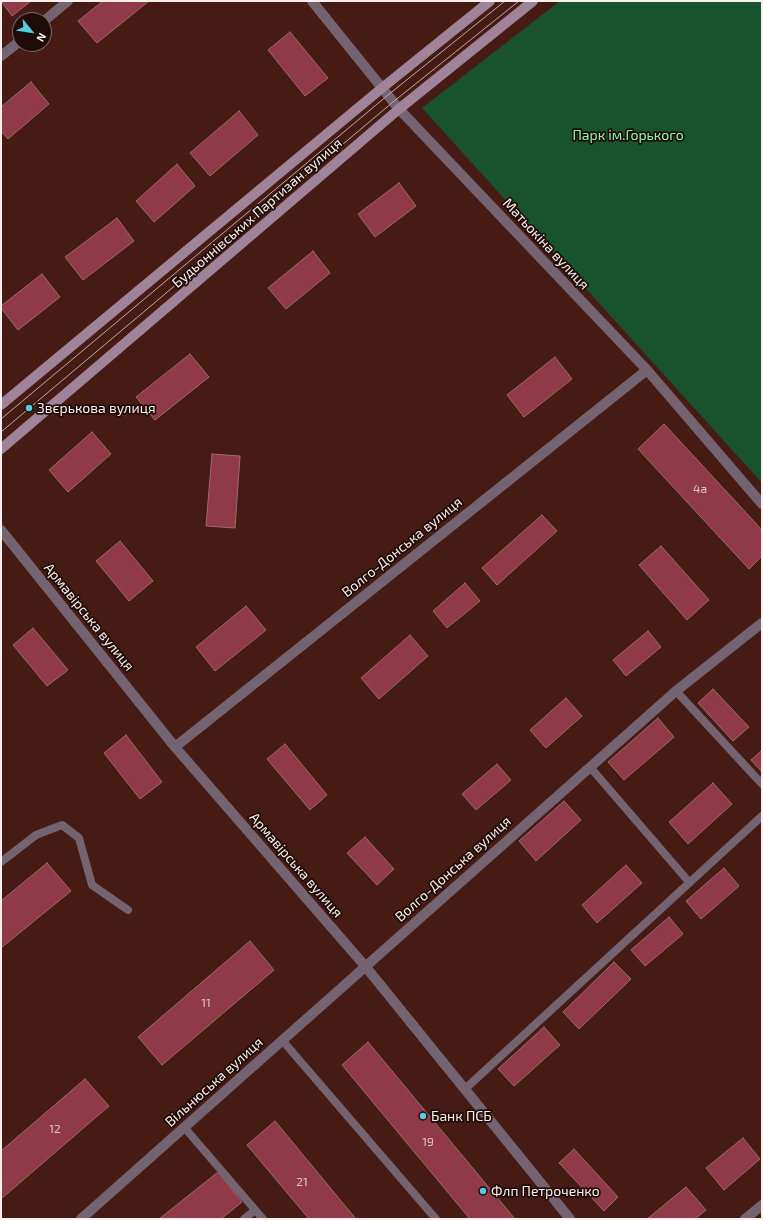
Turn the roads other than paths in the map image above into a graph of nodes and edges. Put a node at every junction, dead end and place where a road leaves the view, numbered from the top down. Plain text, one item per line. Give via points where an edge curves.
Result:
1 (68, 1) edge
2 (312, 1) edge
3 (490, 1) edge
4 (533, 1) edge
5 (52, 14) edge
6 (12, 47) edge
7 (1, 56) edge
8 (382, 88) junction
9 (399, 109) junction
10 (647, 370) junction
11 (1, 405) edge
12 (1, 449) edge
13 (762, 504) edge
14 (1, 530) edge
15 (762, 623) edge
16 (676, 691) junction
17 (175, 746) junction
18 (590, 767) junction
19 (762, 784) edge
20 (762, 816) edge
21 (1, 862) edge
22 (689, 882) junction
23 (128, 910) dead end
24 (365, 966) junction
25 (282, 1040) junction
26 (465, 1089) junction
27 (184, 1127) junction
28 (762, 1205) edge
29 (255, 1210) junction
30 (81, 1219) edge
31 (244, 1219) edge
32 (263, 1219) edge
33 (436, 1219) edge
34 (570, 1219) edge
35 (745, 1219) edge

1 - 5 street
2 - 8 street, Матьокіна вулиця
3 - 8 main road, Будьоннівських Партизан вулиця
4 - 9 main road, Будьоннівських Партизан вулиця
6 - 7 street
8 - 9 street, Матьокіна вулиця
8 - 11 main road, Будьоннівських Партизан вулиця
9 - 10 street, Матьокіна вулиця
9 - 12 main road, Будьоннівських Партизан вулиця
10 - 13 street, Матьокіна вулиця
10 - 17 street, Волго-Донська вулиця
14 - 17 street, Армавірська вулиця
15 - 16 street, Волго-Донська вулиця
16 - 18 street, Волго-Донська вулиця
16 - 19 lane
17 - 24 street, Армавірська вулиця
18 - 22 lane
18 - 24 street, Волго-Донська вулиця
20 - 22 lane
21 - 23 lane via 36,835 62,825 79,838 92,885
22 - 26 lane
24 - 25 street, Вільнюська вулиця
24 - 26 street, Армавірська вулиця
25 - 27 street, Вільнюська вулиця
25 - 33 lane
26 - 34 street, Армавірська вулиця
27 - 29 lane
27 - 30 street, Вільнюська вулиця
28 - 35 street
29 - 31 lane
29 - 32 lane

